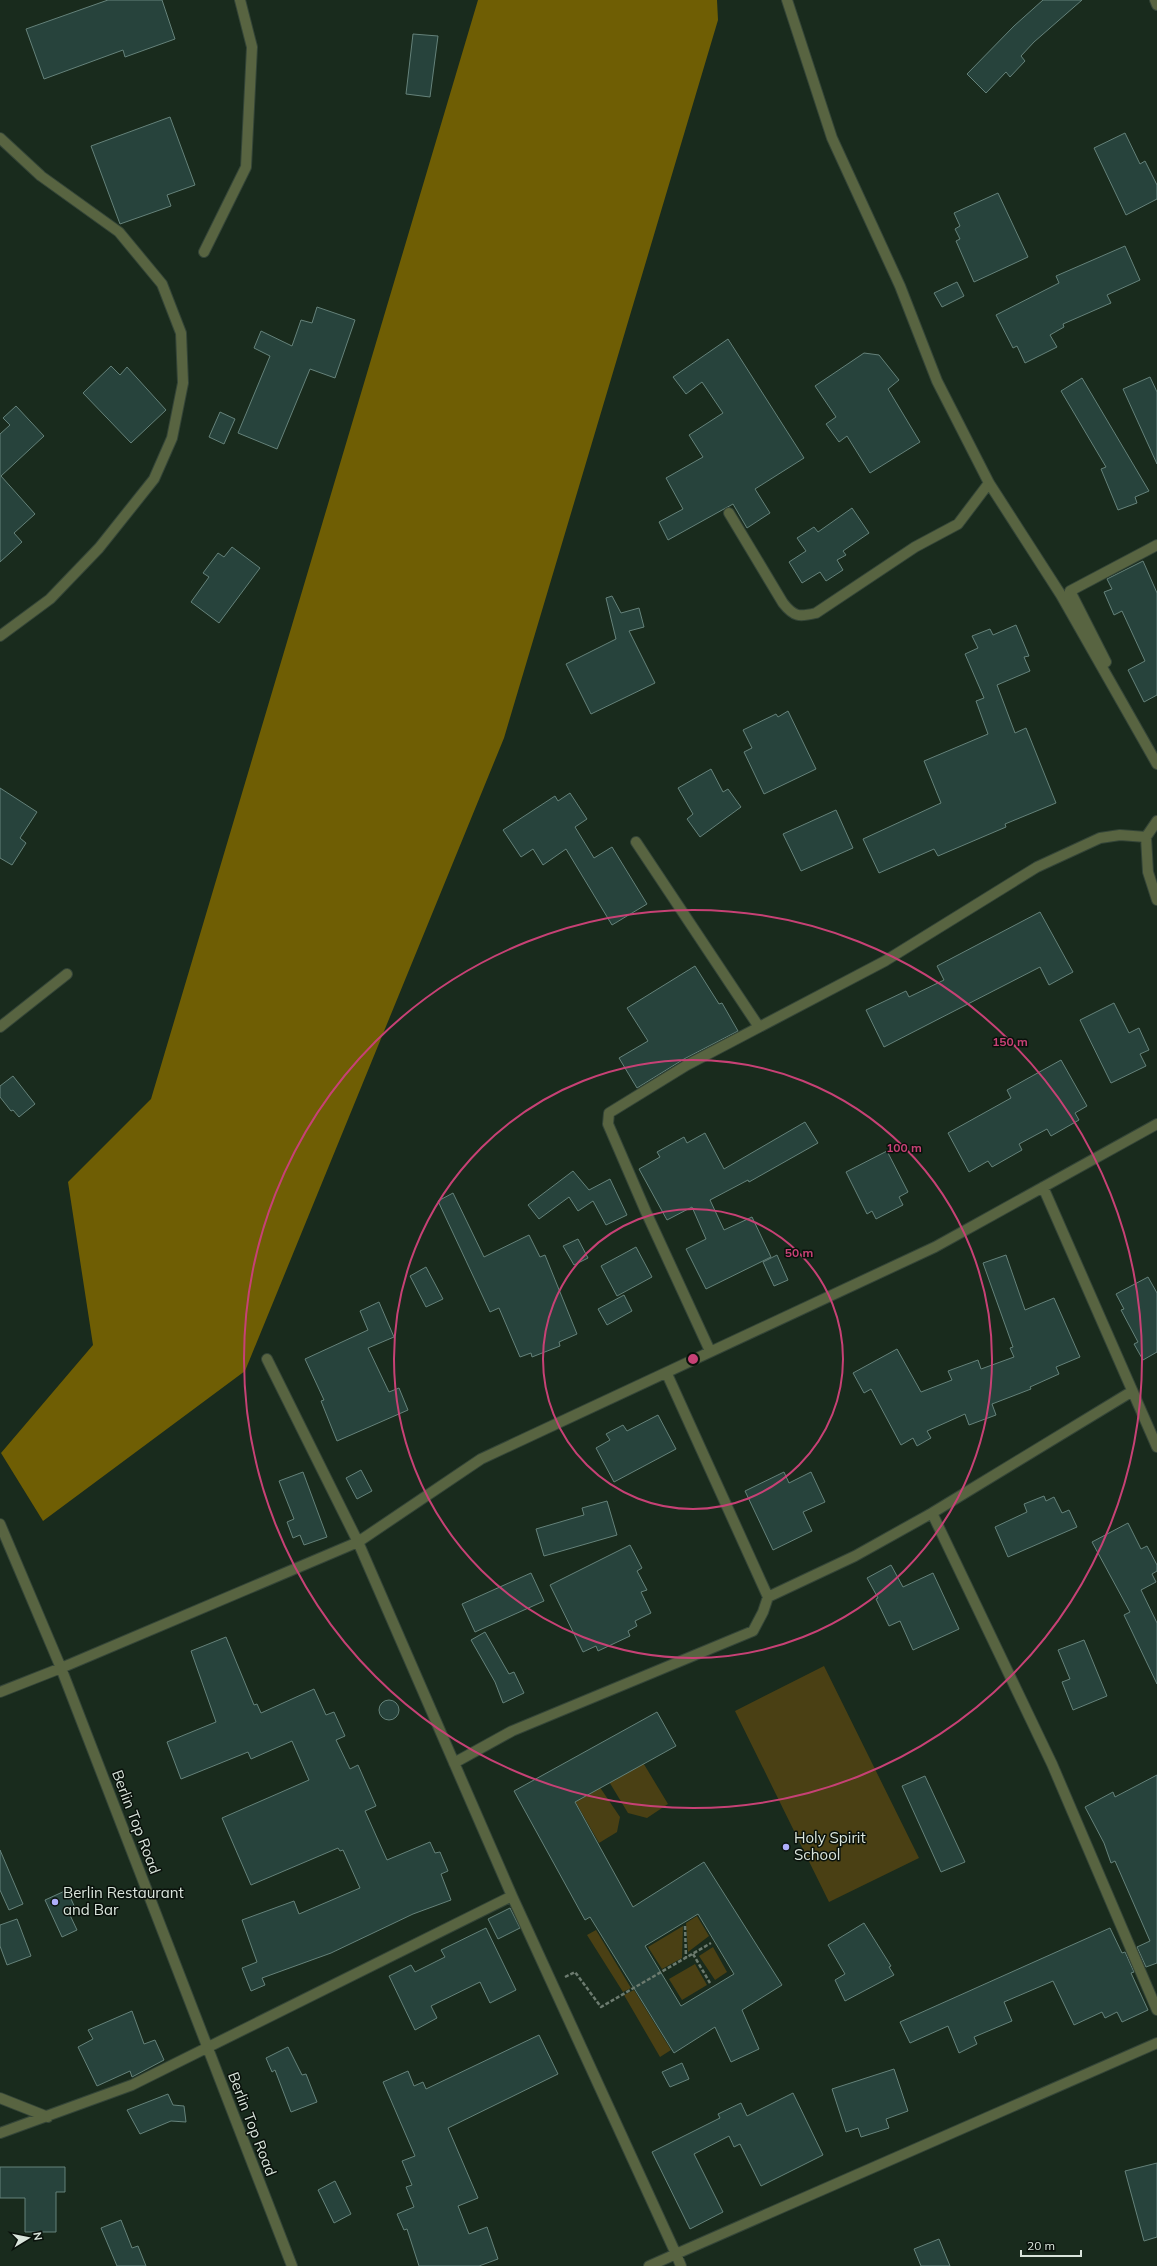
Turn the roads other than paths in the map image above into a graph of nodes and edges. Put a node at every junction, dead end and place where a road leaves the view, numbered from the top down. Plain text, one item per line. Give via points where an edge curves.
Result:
1 (240, 0) edge
2 (787, 0) edge
3 (1155, 0) edge
4 (1157, 5) edge
5 (0, 138) edge
6 (204, 252) dead end
7 (989, 482) junction
8 (729, 513) dead end
9 (1157, 545) edge
10 (0, 636) edge
11 (1157, 761) edge
12 (1157, 764) edge
13 (1157, 821) edge
14 (1146, 836) junction
15 (636, 842) dead end
16 (1157, 900) edge
17 (67, 974) dead end
18 (0, 1027) edge
19 (759, 1027) junction
20 (1157, 1124) edge
21 (1043, 1187) junction
22 (710, 1351) junction
23 (267, 1359) dead end
24 (667, 1374) junction
25 (1131, 1392) junction
26 (1157, 1447) edge
27 (932, 1513) junction
28 (0, 1524) edge
29 (358, 1542) junction
30 (768, 1597) junction
31 (61, 1668) junction
32 (0, 1692) edge
33 (454, 1763) junction
34 (512, 1896) junction
35 (1157, 2010) edge
36 (1157, 2043) edge
37 (206, 2049) junction
38 (0, 2098) edge
39 (48, 2117) junction
40 (0, 2133) edge
41 (676, 2254) junction
42 (292, 2266) edge
43 (649, 2266) edge
44 (682, 2266) edge

1 - 6 street via 252,47 246,167
2 - 7 street via 832,138 900,286 937,381
3 - 4 street
5 - 10 street via 41,176 119,232 162,284 181,333 183,383 172,438 154,479 99,548 50,599
7 - 8 street via 958,524 915,548 816,613 803,616 792,614 783,603
7 - 12 street via 1061,595
9 - 11 street via 1070,591
13 - 14 street
14 - 16 street via 1148,872
14 - 19 street via 1120,835 1100,838 1037,867 885,961
15 - 19 street
17 - 18 street
19 - 22 street via 687,1065 609,1113 608,1124
20 - 21 street
21 - 22 street via 935,1247
21 - 25 street
22 - 24 street
23 - 29 street
24 - 29 street via 481,1458
24 - 30 street
25 - 26 street
25 - 27 street
27 - 30 street via 855,1556
27 - 35 street via 1052,1764
28 - 31 street, Berlin Top Road
29 - 31 street
29 - 33 street
30 - 33 street via 753,1631 512,1731
31 - 32 street
31 - 37 street, Berlin Top Road
33 - 34 street
34 - 37 street
34 - 41 street
36 - 41 street
37 - 39 street via 132,2085
37 - 42 street, Berlin Top Road
38 - 39 street
39 - 40 street
41 - 43 street
41 - 44 street

